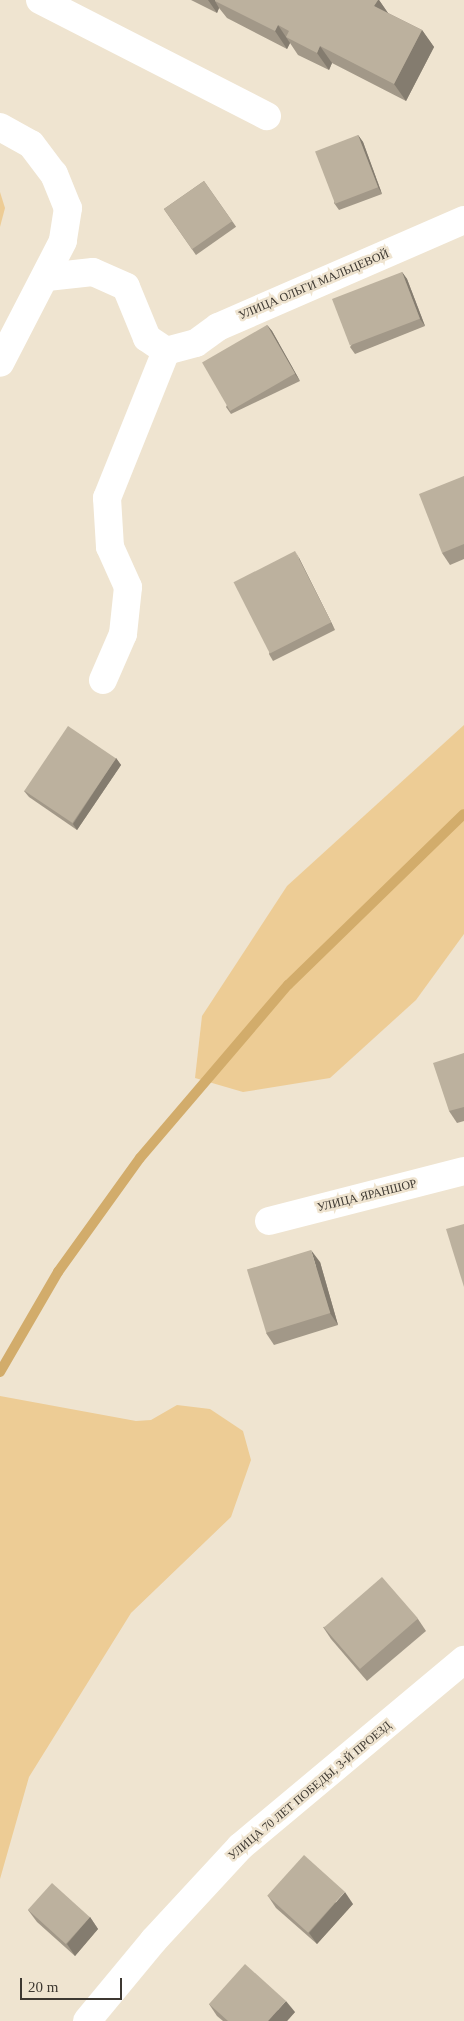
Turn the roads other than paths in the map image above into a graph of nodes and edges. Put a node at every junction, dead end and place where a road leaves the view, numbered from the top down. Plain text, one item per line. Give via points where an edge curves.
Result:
1 (40, 0) edge
2 (267, 116) dead end
3 (0, 128) edge
4 (464, 220) edge
5 (47, 277) junction
6 (166, 351) junction
7 (0, 363) edge
8 (102, 680) dead end
9 (464, 1171) edge
10 (269, 1221) dead end
11 (464, 1660) edge
12 (87, 2021) edge

1 - 2 street
3 - 5 street via 31,144 54,174 68,208 63,242
4 - 6 street, УЛИЦА ОЛЬГИ МАЛЬЦЕВОЙ via 218,327 196,343
5 - 6 street via 93,272 126,287 146,338
5 - 7 street
6 - 8 street via 107,498 110,547 128,587 123,634
9 - 10 street, УЛИЦА ЯРАНШОР
11 - 12 street, УЛИЦА 70 ЛЕТ ПОБЕДЫ, 3-Й ПРОЕЗД via 240,1847 154,1940

